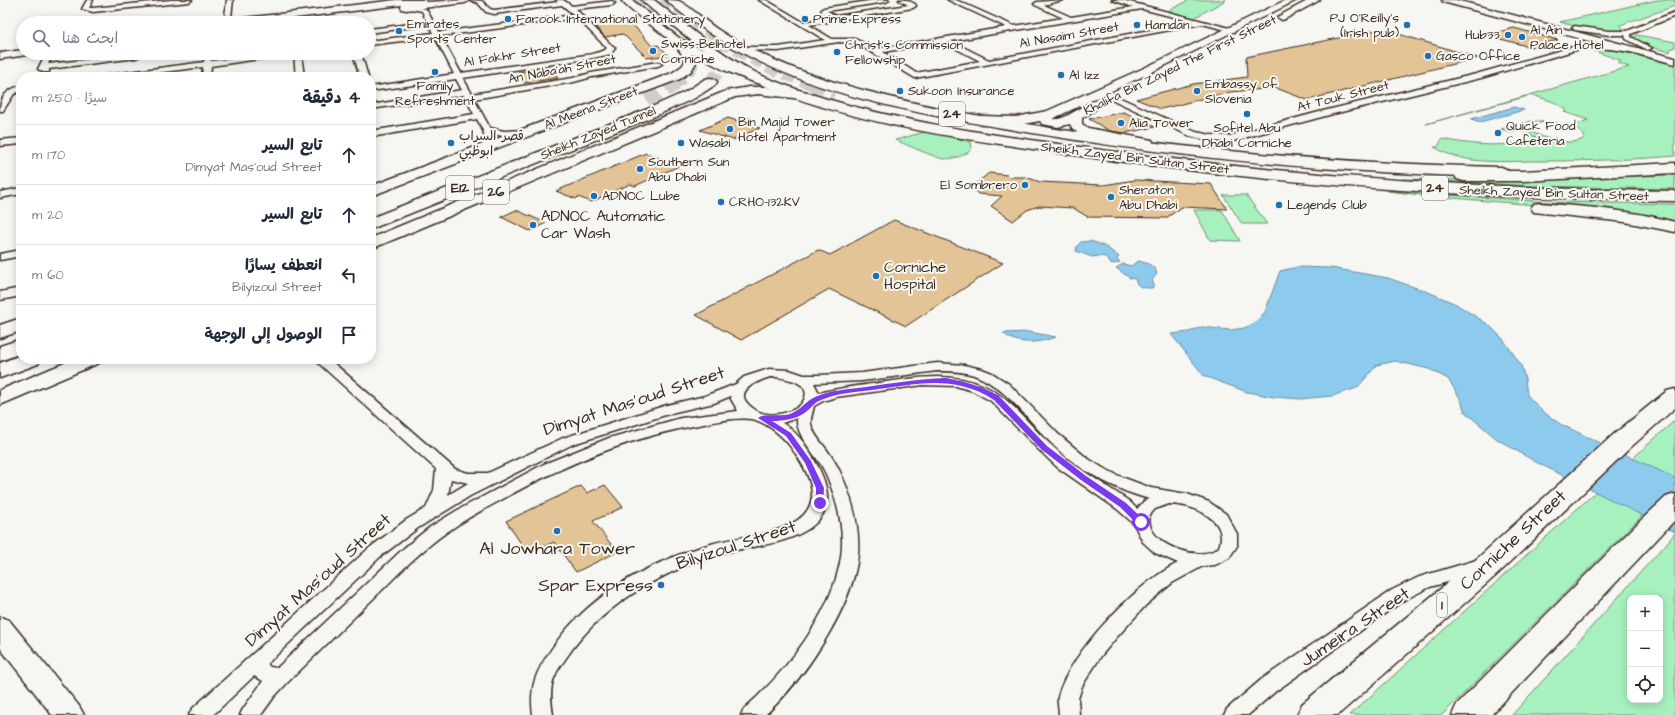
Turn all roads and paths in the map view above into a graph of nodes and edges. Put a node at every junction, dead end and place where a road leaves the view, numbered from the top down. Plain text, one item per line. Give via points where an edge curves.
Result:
1 (90, 0) edge
2 (189, 0) edge
3 (230, 0) edge
4 (465, 0) edge
5 (473, 0) edge
6 (626, 0) edge
7 (648, 0) edge
8 (671, 0) edge
9 (762, 0) edge
10 (886, 0) edge
11 (902, 0) edge
12 (951, 0) edge
13 (1060, 0) edge
14 (1115, 0) edge
15 (1293, 0) edge
16 (1316, 0) edge
17 (1446, 0) edge
18 (1464, 0) edge
19 (481, 1) edge
20 (834, 1) edge
21 (875, 1) edge
22 (147, 2) edge
23 (393, 2) edge
24 (561, 2) edge
25 (416, 3) edge
26 (612, 3) dead end
27 (436, 4) junction
28 (844, 6) junction
29 (1142, 7) junction
30 (571, 8) junction
31 (1675, 14) edge
32 (228, 16) edge
33 (279, 16) edge
34 (324, 16) edge
35 (579, 16) junction
36 (836, 19) junction
37 (1071, 19) junction
38 (1202, 22) junction
39 (431, 23) junction
40 (802, 24) junction
41 (1013, 28) junction
42 (1575, 28) junction
43 (376, 30) edge
44 (1234, 30) junction
45 (1564, 32) junction
46 (1628, 32) junction
47 (437, 34) junction
48 (675, 40) junction
49 (944, 40) junction
50 (832, 41) junction
51 (376, 42) edge
52 (1583, 46) junction
53 (16, 48) edge
54 (742, 49) junction
55 (1646, 50) junction
56 (0, 51) edge
57 (16, 52) edge
58 (878, 52) junction
59 (1675, 55) edge
60 (46, 60) edge
61 (106, 60) edge
62 (207, 60) edge
63 (238, 60) edge
64 (298, 60) edge
65 (359, 60) edge
66 (1675, 61) edge
67 (987, 62) junction
68 (207, 64) junction
69 (658, 64) dead end
70 (153, 72) edge
71 (206, 72) edge
72 (299, 72) edge
73 (363, 72) edge
74 (459, 76) junction
75 (704, 76) junction
76 (664, 81) junction
77 (764, 81) junction
78 (376, 88) edge
79 (16, 90) edge
80 (835, 93) tunnel mouth
81 (468, 95) junction
82 (802, 95) junction
83 (1113, 98) junction
84 (647, 101) tunnel mouth
85 (376, 106) edge
86 (0, 108) edge
87 (1057, 111) junction
88 (685, 114) junction
89 (1076, 115) junction
90 (479, 116) junction
91 (975, 119) junction
92 (487, 130) junction
93 (376, 133) edge
94 (525, 133) junction
95 (620, 140) junction
96 (649, 141) dead end
97 (16, 142) edge
98 (0, 144) edge
99 (484, 149) junction
100 (1169, 150) junction
101 (1196, 166) junction
102 (1675, 168) edge
103 (1581, 172) junction
104 (376, 189) edge
105 (16, 193) edge
106 (0, 195) edge
107 (1675, 196) edge
108 (376, 206) edge
109 (376, 222) edge
110 (1675, 227) edge
111 (376, 242) edge
112 (16, 254) edge
113 (0, 257) edge
114 (16, 293) edge
115 (0, 296) edge
116 (16, 326) edge
117 (0, 332) edge
118 (16, 347) edge
119 (0, 354) edge
120 (18, 364) edge
121 (80, 364) edge
122 (327, 364) edge
123 (0, 371) edge
124 (802, 379) junction
125 (742, 387) junction
126 (1675, 396) edge
127 (0, 398) edge
128 (809, 405) junction
129 (756, 416) junction
130 (444, 468) junction
131 (491, 478) junction
132 (1168, 498) junction
133 (1675, 504) edge
134 (431, 512) junction
135 (1141, 522) junction
136 (1199, 561) junction
137 (1490, 564) junction
138 (0, 628) edge
139 (258, 661) junction
140 (282, 676) junction
141 (69, 715) edge
142 (199, 715) edge
143 (250, 715) edge
144 (543, 715) edge
145 (751, 715) edge
146 (1069, 715) edge
147 (1234, 715) edge
148 (1314, 715) edge
149 (1469, 715) edge

1 - 22 street via 85,9
2 - 22 street
3 - 32 street
4 - 27 main road
5 - 19 street
6 - 48 main road, Sheikh Zayed Bin Sultan Street / 24
7 - 77 highway via 710,49
8 - 54 main road, Sheikh Zayed Bin Sultan Street / 24
9 - 40 street
10 - 21 street
11 - 36 street via 913,6
12 - 41 street
13 - 37 street via 1037,4
14 - 29 street
15 - 44 main road, Khalifa Bin Zayed The First Street
16 - 83 main road, Khalifa Bin Zayed The First Street
17 - 45 main road
18 - 42 main road
19 - 24 street via 488,11 494,12
20 - 28 street
21 - 28 street
23 - 25 main road
23 - 33 main road
24 - 30 street, Al Fakhr Street
25 - 27 main road
25 - 27 street
25 - 34 main road
25 - 39 street
26 - 30 street
28 - 36 street via 824,10
29 - 37 street
29 - 38 street
30 - 35 street, Al Fakhr Street
31 - 46 street
35 - 47 street, Al Fakhr Street
35 - 74 street, Al Fakhr Street via 611,48 608,52
36 - 40 street
37 - 41 street
38 - 44 street
38 - 67 street, Al Nasaim Street
39 - 43 street
39 - 47 street
40 - 50 street
41 - 49 street
42 - 46 street via 1609,33
42 - 55 main road
44 - 87 main road, Khalifa Bin Zayed The First Street
45 - 52 street via 1583,39 1586,44
45 - 55 main road
46 - 55 street via 1628,38
47 - 51 street, Al Fakhr Street
47 - 74 street
48 - 76 main road, Al Meena Street via 689,55 691,61 684,70
48 - 77 main road, Sheikh Zayed Bin Sultan Street / 24 via 728,67
49 - 58 street
49 - 67 street
50 - 54 street via 778,49
50 - 58 street via 855,41
52 - 55 street, At Touk Street
52 - 83 street, At Touk Street via 1478,76 1229,139 1193,134
53 - 56 main road
54 - 91 main road, Sheikh Zayed Bin Sultan Street / 24 via 840,86
55 - 59 main road
55 - 66 main road
56 - 57 main road
58 - 67 street, Al Nasaim Street via 915,76
60 - 61 street via 43,70 98,64
62 - 68 street
63 - 68 street
64 - 72 street
65 - 73 street
68 - 70 street
68 - 71 street
69 - 81 street, An Naba'ah Street via 591,74 574,80
74 - 78 street, Al Fakhr Street
74 - 81 street
75 - 76 main road
75 - 88 main road via 724,74 729,77 731,83
75 - 109 highway, Sheikh Zayed Tunnel / E12 via 690,95 650,113
76 - 94 main road, Al Meena Street
77 - 82 highway, Sheikh Zayed Bin Sultan Street / 24
79 - 86 street via 11,92
80 - 103 highway via 900,111 994,130 1193,159 1330,171 1429,176 1523,176
81 - 85 street, An Naba'ah Street
81 - 90 street
82 - 88 main road, 26 via 768,90 744,91
82 - 101 highway, Sheikh Zayed Bin Sultan Street / 24 via 865,113 958,132 1096,154
83 - 89 main road, Khalifa Bin Zayed The First Street
84 - 108 highway, Sheikh Zayed Tunnel / E12
87 - 89 main road via 1045,118 1046,121 1063,123
87 - 91 main road, Khalifa Bin Zayed The First Street via 1026,119
88 - 95 main road, 26
89 - 100 main road, Khalifa Bin Zayed The First Street via 1076,125 1084,131
90 - 92 street
90 - 93 street
91 - 100 main road, Sheikh Zayed Bin Sultan Street / 24
92 - 94 street via 504,134
92 - 99 street via 489,141
94 - 99 main road, Al Meena Street
95 - 96 main road
95 - 111 main road, 26
97 - 98 street
99 - 104 main road, Al Meena Street
100 - 103 main road, Sheikh Zayed Bin Sultan Street / 24 via 1372,167 1486,172
101 - 107 highway, Sheikh Zayed Bin Sultan Street / 24 via 1455,190
101 - 110 highway via 1371,192 1642,218
102 - 103 highway, Sheikh Zayed Bin Sultan Street / 24
105 - 106 street
112 - 113 street
114 - 115 street
116 - 117 main road
118 - 119 highway
120 - 123 highway
121 - 127 main road
122 - 130 street
124 - 125 street via 770,373 750,380
124 - 128 street via 812,392
124 - 132 street via 852,378 936,366 978,372 1007,388 1060,444 1102,474 1134,490
125 - 129 street via 738,399 741,408
125 - 131 street, Dimyat Mas'oud Street via 709,400 672,408 568,441
126 - 137 highway, Corniche Street / 1 via 1567,490
128 - 129 street via 799,413 787,417 774,419
128 - 135 street via 818,398 835,393 923,381 946,380 973,386 996,398 1044,448 1123,505
128 - 145 street via 804,418 806,428 836,478 848,514 849,558 839,594 805,655 770,699
129 - 140 street, Dimyat Mas'oud Street via 703,418 633,436 572,457 522,480 419,544
129 - 144 street, Bilyizoul Street via 788,434 809,462 820,488 820,503 815,512 799,527 682,560 651,574 621,593 593,615 563,646 544,678 541,701
130 - 131 street via 458,476
130 - 134 street via 443,489
131 - 134 street, Dimyat Mas'oud Street
132 - 135 street via 1148,506
132 - 136 street via 1192,501 1208,508 1228,529 1230,541 1225,552 1217,558
133 - 149 highway
134 - 139 street, Dimyat Mas'oud Street via 374,553
135 - 136 street via 1144,533 1157,547 1177,557
136 - 146 street via 1166,578 1145,595 1113,628 1074,682 1068,697
137 - 147 street, Jumeira Street via 1425,582 1398,595 1269,685
137 - 148 highway, Corniche Street / 1
138 - 141 main road
139 - 140 street via 261,672
139 - 142 street, Dimyat Mas'oud Street
140 - 143 street, Dimyat Mas'oud Street via 267,691

